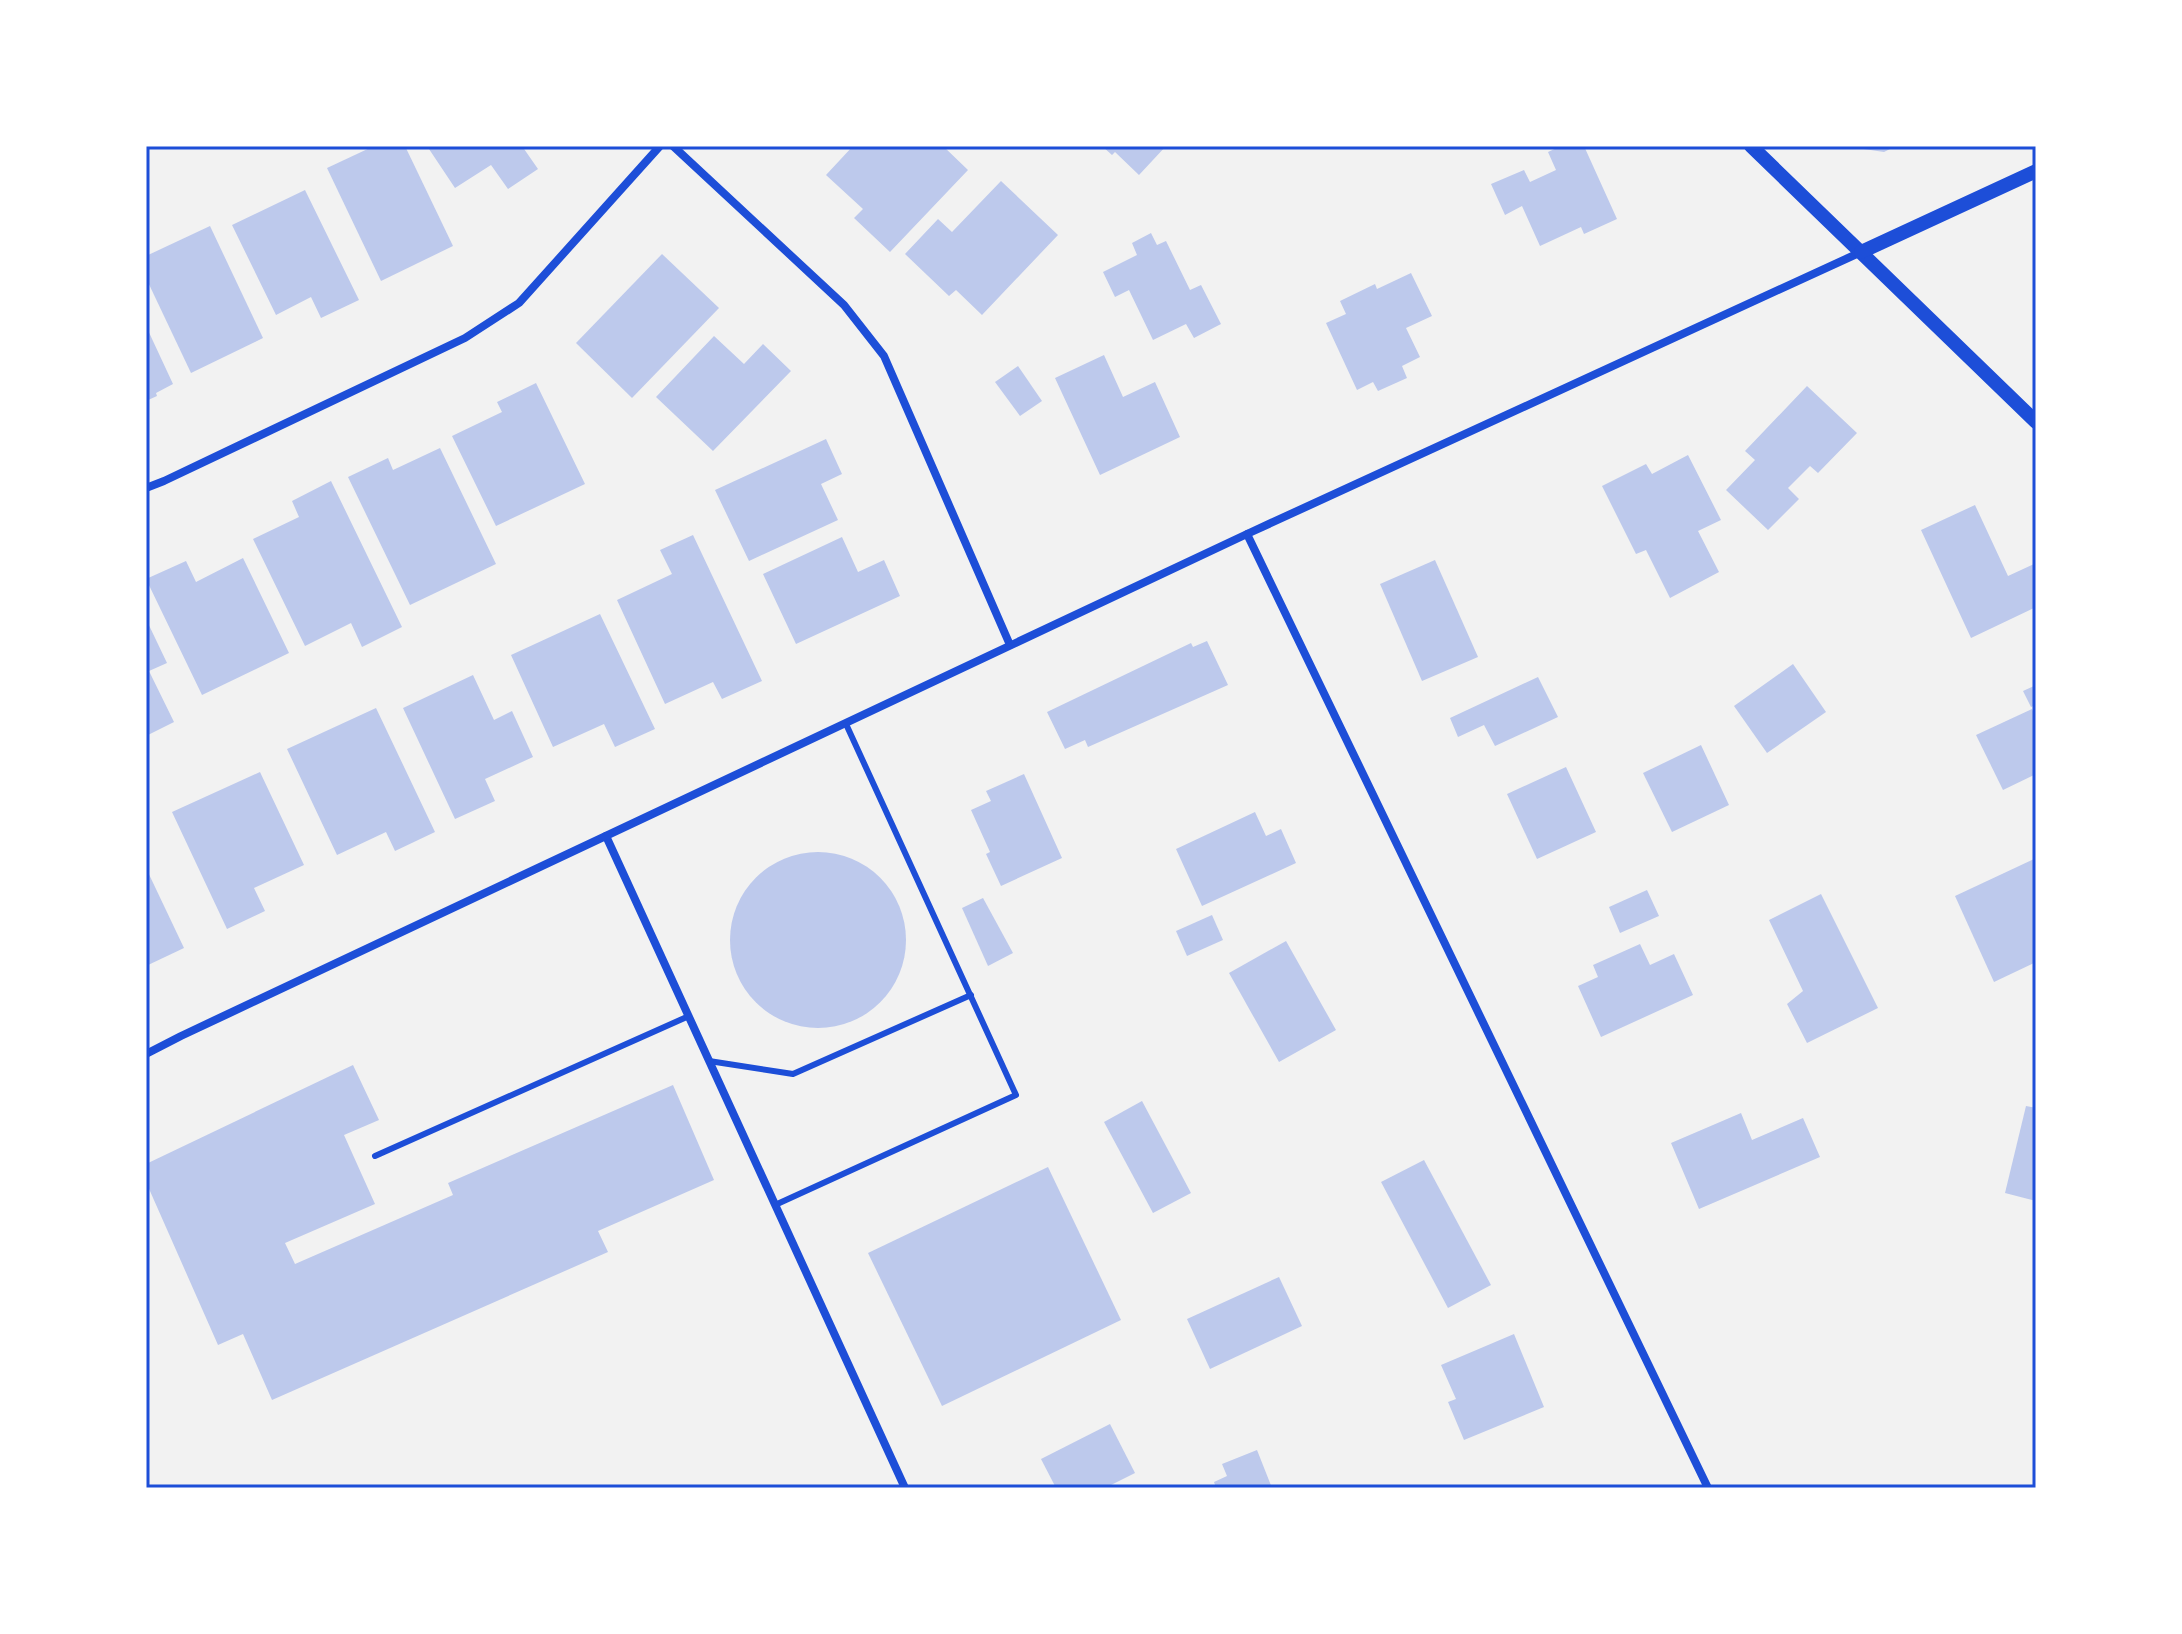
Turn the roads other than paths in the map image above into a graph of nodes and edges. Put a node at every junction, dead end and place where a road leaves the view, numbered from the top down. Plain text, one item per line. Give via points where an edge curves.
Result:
1 (660, 146) edge
2 (673, 146) edge
3 (1751, 146) edge
4 (2036, 171) edge
5 (1861, 252) junction
6 (2036, 422) edge
7 (146, 488) edge
8 (1247, 534) junction
9 (1010, 645) junction
10 (846, 724) junction
11 (606, 836) junction
12 (971, 995) junction
13 (689, 1016) junction
14 (146, 1054) edge
15 (709, 1061) junction
16 (375, 1156) dead end
17 (775, 1205) junction
18 (905, 1488) edge
19 (1708, 1488) edge

1 - 7 street via 519,303 465,338
2 - 9 street via 844,305 884,356
3 - 5 street
4 - 5 street
5 - 6 street
5 - 8 street
8 - 9 street
8 - 19 street
9 - 10 street
10 - 11 street
10 - 12 lane
11 - 13 street
11 - 14 street
12 - 15 lane via 793,1074
12 - 17 lane via 1016,1095
13 - 15 street
13 - 16 lane
15 - 17 street
17 - 18 street

